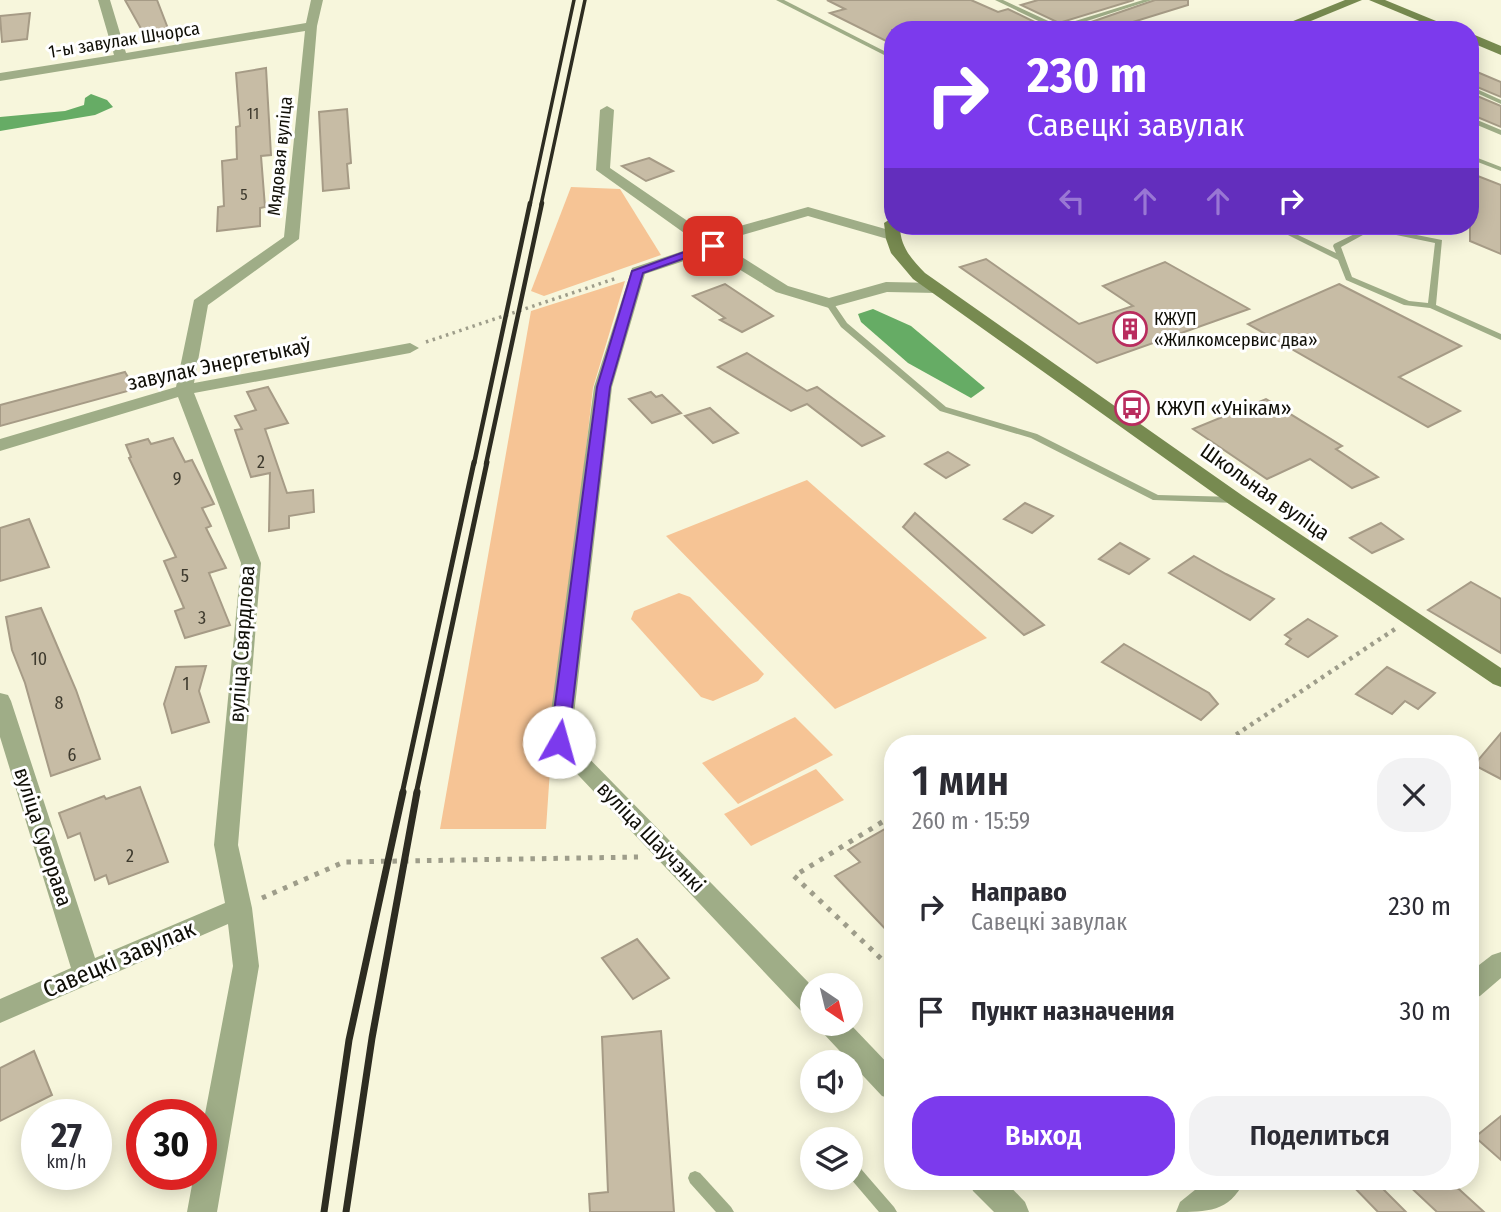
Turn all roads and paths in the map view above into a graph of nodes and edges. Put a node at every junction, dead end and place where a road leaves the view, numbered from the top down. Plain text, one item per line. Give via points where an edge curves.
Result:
1 (104, 0) edge
2 (317, 0) edge
3 (779, 0) edge
4 (998, 0) edge
5 (1149, 0) edge
6 (1356, 0) edge
7 (1375, 0) edge
8 (1039, 21) edge
9 (1081, 21) edge
10 (1301, 21) edge
11 (1429, 21) edge
12 (311, 26) junction
13 (254, 37) junction
14 (1479, 41) edge
15 (311, 44) junction
16 (1501, 51) edge
17 (884, 53) edge
18 (121, 58) junction
19 (0, 77) edge
20 (1479, 92) edge
21 (1499, 100) edge
22 (607, 110) dead end
23 (1479, 123) edge
24 (1501, 133) edge
25 (1479, 160) edge
26 (1501, 169) edge
27 (884, 227) edge
28 (894, 235) edge
29 (1293, 235) edge
30 (1358, 235) edge
31 (1405, 235) edge
32 (709, 243) junction
33 (1342, 259) junction
34 (638, 271) junction
35 (937, 288) junction
36 (829, 303) junction
37 (1432, 306) junction
38 (1501, 337) edge
39 (410, 348) joint
40 (184, 390) junction
41 (0, 445) edge
42 (1236, 500) junction
43 (1410, 619) junction
44 (1501, 679) edge
45 (0, 701) edge
46 (1236, 735) edge
47 (884, 821) edge
48 (669, 856) junction
49 (239, 908) junction
50 (884, 961) edge
51 (1501, 963) edge
52 (86, 973) junction
53 (1479, 981) edge
54 (800, 992) edge
55 (0, 1011) edge
56 (843, 1036) edge
57 (884, 1079) edge
58 (695, 1178) dead end
59 (863, 1182) edge
60 (993, 1190) edge
61 (1218, 1190) edge
62 (202, 1212) edge
63 (726, 1212) edge
64 (889, 1212) edge
65 (1014, 1212) edge
66 (1191, 1212) edge

1 - 18 street
2 - 12 street
3 - 17 lane
4 - 8 lane
5 - 9 lane
6 - 10 street
7 - 11 street
12 - 13 street
12 - 15 street, Мядовая вуліца
13 - 15 street
13 - 18 street, 1-ы завулак Шчорса
14 - 16 street
15 - 40 street, Мядовая вуліца via 291,239 200,303
18 - 19 street, 1-ы завулак Шчорса
20 - 21 lane
22 - 32 street via 603,170
23 - 24 lane
25 - 26 lane
27 - 32 street via 808,211
28 - 35 street, Школьная вуліца via 902,259
29 - 33 lane
30 - 33 lane via 1337,246
31 - 37 lane via 1439,242
32 - 34 street
32 - 36 street via 782,289
33 - 37 lane via 1349,278 1407,303
34 - 39 path
34 - 48 street, вуліца Шаўчэнкі via 603,387 559,742
35 - 36 street via 886,287
35 - 42 street, Школьная вуліца
36 - 42 lane via 844,325 943,409 1034,436 1156,498
37 - 38 lane
39 - 40 street, завулак Энергетыкаў
40 - 41 street, завулак Энергетыкаў
40 - 49 street, вуліца Свярдлова via 251,563 226,845
42 - 43 street, Школьная вуліца
43 - 44 street, Школьная вуліца
43 - 46 path
45 - 52 street, вуліца Суворава
47 - 50 path via 794,876
48 - 49 path via 344,862
48 - 54 street, вуліца Шаўчэнкі
49 - 52 street, Савецкі завулак
49 - 62 street, вуліца Свярдлова via 246,966
51 - 53 street
52 - 55 street, Савецкі завулак
56 - 57 street
58 - 63 lane
59 - 64 lane
60 - 65 street
61 - 66 street

